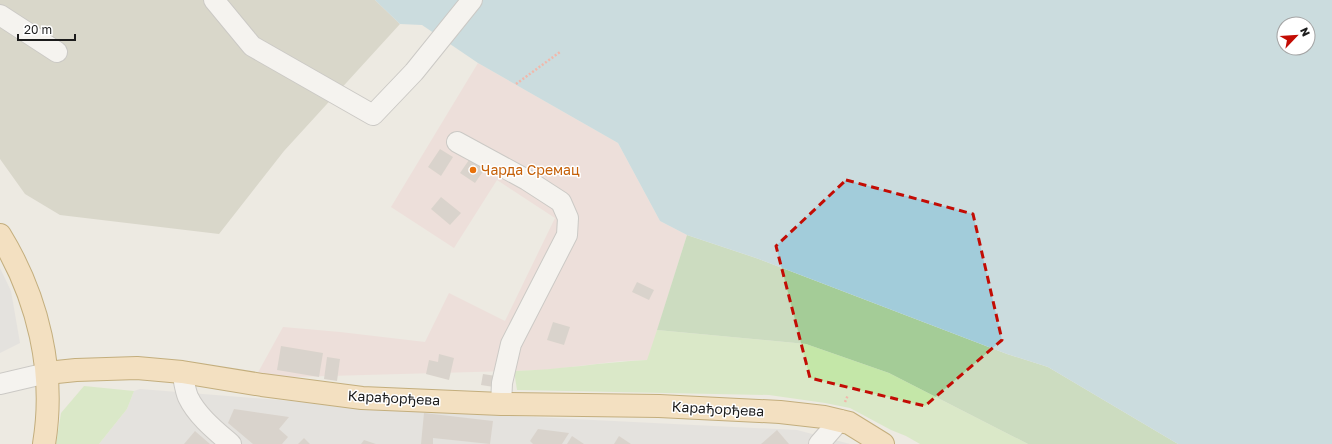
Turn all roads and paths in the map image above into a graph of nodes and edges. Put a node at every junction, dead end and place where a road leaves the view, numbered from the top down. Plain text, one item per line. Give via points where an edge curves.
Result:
1 (214, 0) edge
2 (472, 0) edge
3 (0, 15) edge
4 (57, 52) dead end
5 (560, 52) dead end
6 (516, 84) dead end
7 (457, 142) dead end
8 (0, 235) edge
9 (182, 372) junction
10 (47, 373) junction
11 (0, 384) edge
12 (501, 404) junction
13 (840, 420) junction
14 (44, 444) edge
15 (231, 444) edge
16 (819, 444) edge
17 (883, 444) edge

1 - 2 street via 252,46 373,115 414,72
3 - 4 street
5 - 6 path
7 - 12 street via 527,180 561,202 568,218 567,235 511,344 502,383
8 - 10 main road via 10,251 34,309
9 - 10 main road, Карађорђева via 136,368
9 - 12 main road, Карађорђева via 362,398
9 - 15 street via 188,397 193,405
10 - 11 street
10 - 14 main road
12 - 13 main road, Карађорђева via 659,406 780,412
13 - 16 street
13 - 17 main road, Карађорђева

